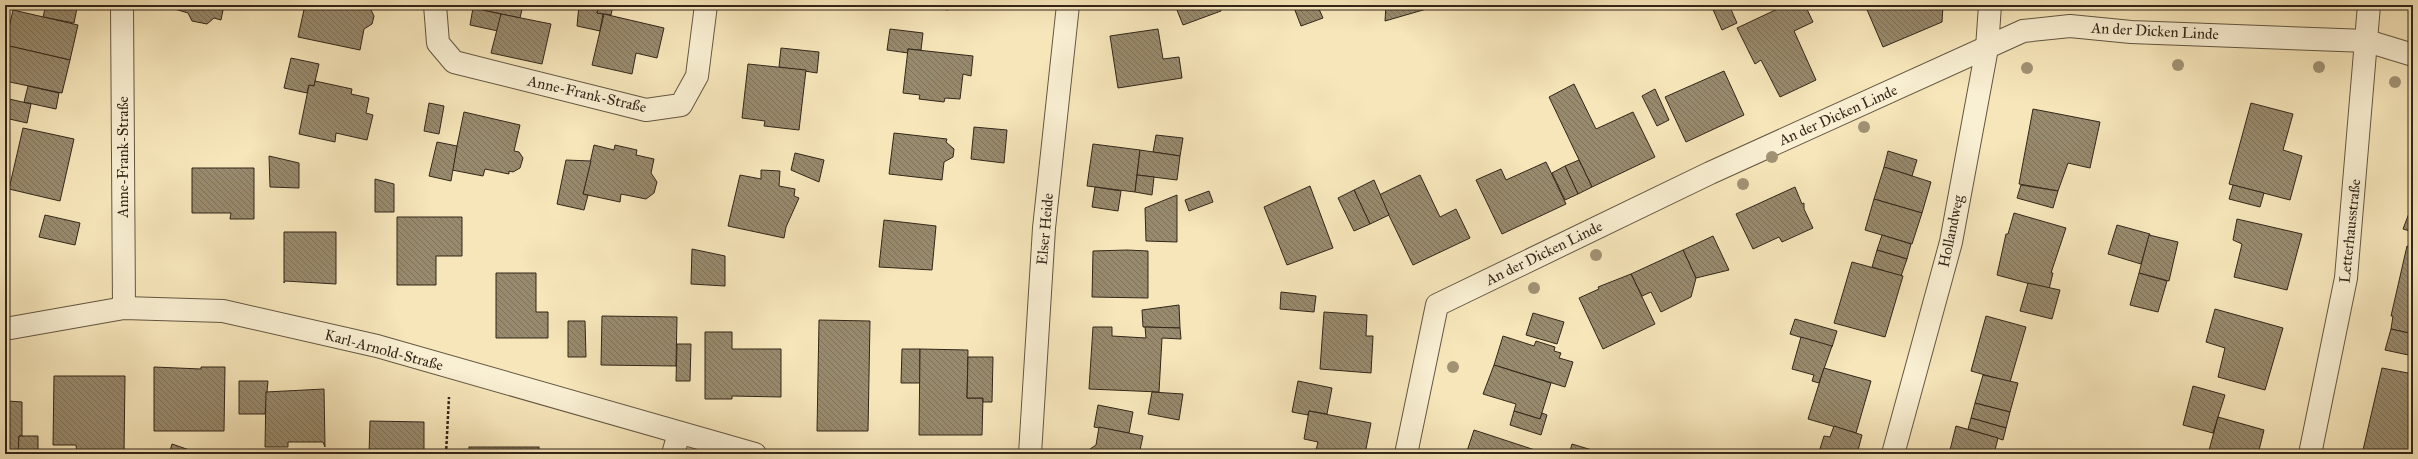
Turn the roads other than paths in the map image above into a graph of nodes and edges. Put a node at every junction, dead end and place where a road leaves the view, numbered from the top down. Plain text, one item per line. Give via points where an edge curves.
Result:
1 (122, 5) edge
2 (435, 5) edge
3 (706, 5) edge
4 (1068, 5) edge
5 (1990, 5) edge
6 (2369, 5) edge
7 (2367, 41) junction
8 (1988, 48) junction
9 (2413, 55) edge
10 (124, 308) junction
11 (5, 328) edge
12 (679, 433) junction
13 (673, 454) edge
14 (755, 454) edge
15 (1030, 454) edge
16 (1406, 454) edge
17 (1893, 454) edge
18 (2310, 454) edge

1 - 10 street, Anne-Frank-Straße
2 - 3 street, Anne-Frank-Straße via 438,43 454,62 646,110 681,105 697,76
4 - 15 street, Elser Heide via 1044,228
5 - 8 street, Hollandweg
6 - 7 street, Letterhausstraße
7 - 8 street, An der Dicken Linde via 2131,32 2070,26 2023,31
7 - 9 street, An der Dicken Linde
7 - 18 street, Letterhausstraße via 2346,278
8 - 16 street, An der Dicken Linde via 1710,173 1437,305
8 - 17 street, Hollandweg via 1951,242
10 - 11 street, Karl-Arnold-Straße
10 - 12 street, Karl-Arnold-Straße via 223,311 377,346
12 - 13 street
12 - 14 street, Karl-Arnold-Straße

